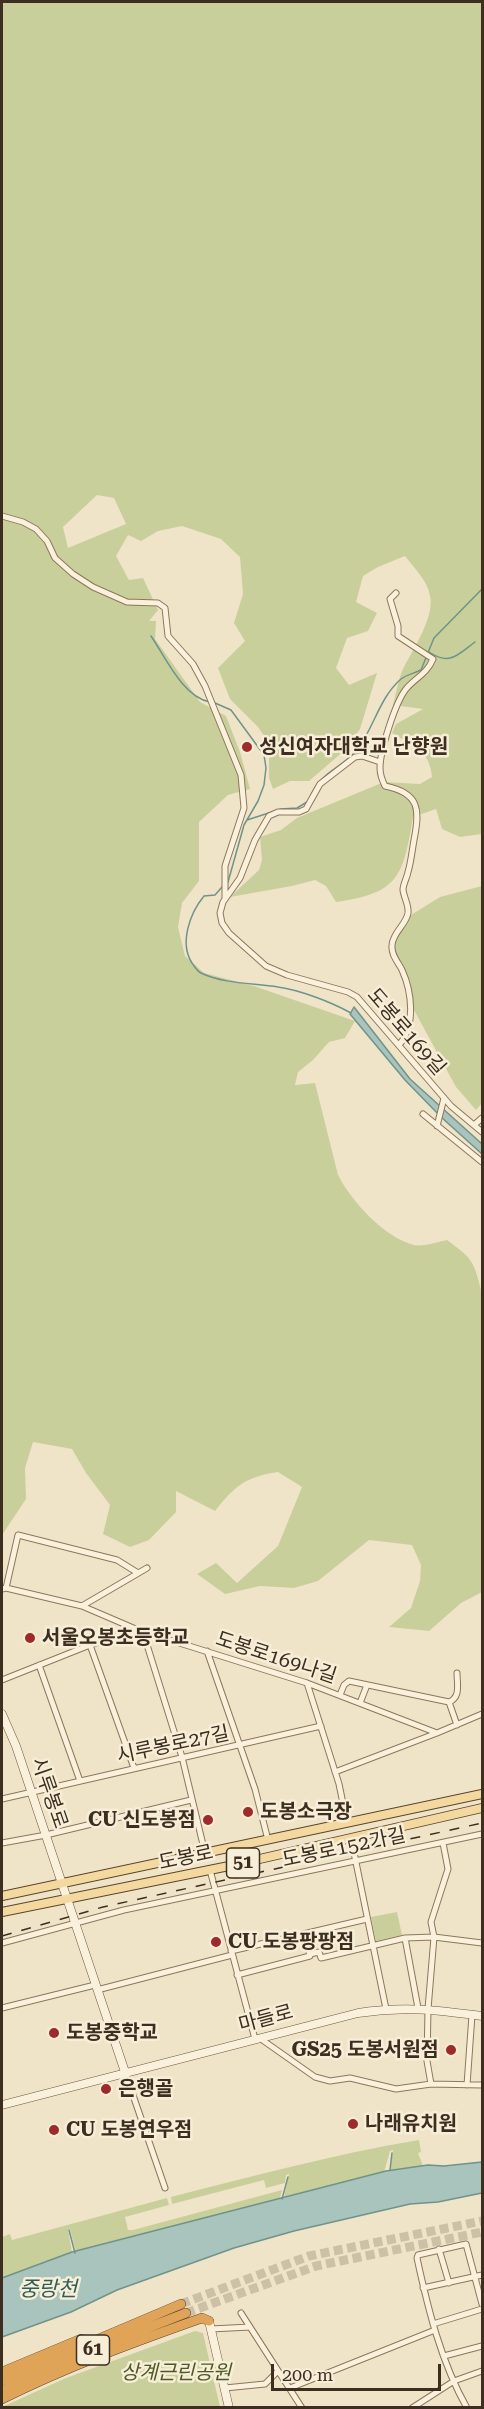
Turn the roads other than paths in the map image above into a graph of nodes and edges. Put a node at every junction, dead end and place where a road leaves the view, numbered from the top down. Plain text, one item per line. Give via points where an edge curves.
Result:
1 (2, 516) edge
2 (396, 593) dead end
3 (380, 762) junction
4 (225, 896) junction
5 (399, 1045) junction
6 (443, 1100) junction
7 (423, 1114) dead end
8 (483, 1118) edge
9 (438, 1124) junction
10 (474, 1125) junction
11 (483, 1132) edge
12 (483, 1162) edge
13 (147, 1568) dead end
14 (138, 1573) junction
15 (4, 1589) edge
16 (82, 1606) junction
17 (140, 1631) junction
18 (90, 1645) junction
19 (207, 1651) junction
20 (39, 1665) junction
21 (457, 1673) dead end
22 (2, 1680) edge
23 (307, 1683) junction
24 (367, 1685) junction
25 (340, 1695) junction
26 (448, 1702) junction
27 (360, 1703) junction
28 (2, 1714) edge
29 (483, 1714) edge
30 (457, 1725) junction
31 (321, 1726) junction
32 (437, 1733) junction
33 (240, 1746) junction
34 (182, 1757) junction
35 (134, 1768) junction
36 (335, 1772) junction
37 (80, 1781) junction
38 (32, 1793) junction
39 (483, 1794) edge
40 (2, 1799) edge
41 (191, 1800) junction
42 (483, 1808) edge
43 (347, 1823) junction
44 (483, 1834) edge
45 (45, 1835) junction
46 (351, 1838) junction
47 (268, 1840) junction
48 (2, 1843) edge
49 (443, 1843) junction
50 (205, 1853) junction
51 (355, 1862) junction
52 (210, 1869) junction
53 (62, 1884) junction
54 (216, 1890) junction
55 (2, 1896) edge
56 (67, 1899) junction
57 (2, 1912) edge
58 (367, 1919) junction
59 (74, 1922) junction
60 (305, 1934) junction
61 (434, 1937) junction
62 (405, 1938) junction
63 (2, 1943) edge
64 (483, 1943) edge
65 (373, 1946) junction
66 (231, 1953) junction
67 (310, 1954) junction
68 (237, 1975) junction
69 (96, 1987) junction
70 (2, 2008) edge
71 (418, 2008) junction
72 (386, 2009) junction
73 (428, 2009) junction
74 (472, 2015) junction
75 (483, 2016) edge
76 (257, 2038) junction
77 (125, 2072) junction
78 (430, 2084) junction
79 (468, 2085) junction
80 (483, 2085) edge
81 (2, 2104) edge
82 (165, 2188) dead end
83 (439, 2249) junction
84 (483, 2275) edge
85 (475, 2277) junction
86 (449, 2283) junction
87 (423, 2288) junction
88 (181, 2304) tunnel mouth
89 (483, 2304) edge
90 (483, 2309) edge
91 (186, 2313) tunnel mouth
92 (241, 2313) dead end
93 (152, 2316) junction
94 (210, 2325) junction
95 (250, 2327) junction
96 (434, 2327) junction
97 (483, 2346) edge
98 (444, 2356) junction
99 (278, 2371) junction
100 (483, 2371) edge
101 (2, 2372) edge
102 (2, 2380) edge
103 (454, 2381) junction
104 (225, 2388) junction
105 (290, 2388) junction
106 (2, 2390) edge
107 (2, 2399) edge
108 (229, 2408) edge
109 (302, 2408) edge
110 (412, 2408) edge
111 (467, 2408) edge

1 - 4 street, 도봉로169길 via 36,529 55,558 93,587 129,603 163,606 168,636 193,664 205,686 238,765 244,800 224,877
2 - 3 street via 390,599 398,636 433,659 393,710
3 - 4 street via 355,757 320,784 306,809 270,815 240,878
3 - 5 street via 385,786 409,795 418,813 403,889 408,910 392,943 411,1004
4 - 5 street, 도봉로169길 via 220,911 222,923 252,956 276,971 355,995
5 - 6 street, 도봉로169길
6 - 9 street
6 - 10 street, 도봉로169길
7 - 9 street
8 - 10 street
9 - 12 street
10 - 11 street, 도봉로169길
13 - 14 street
14 - 15 street via 117,1560 18,1535
14 - 16 street
15 - 16 street, 도봉로169나길
16 - 17 street, 도봉로169나길
17 - 18 street
17 - 19 street, 도봉로169나길
17 - 34 street
18 - 20 street
18 - 35 street
19 - 23 street, 도봉로169나길
19 - 33 street
20 - 22 street
20 - 37 street
21 - 26 street via 457,1694
23 - 25 street, 도봉로169나길
23 - 31 street
24 - 25 street via 346,1682
24 - 26 street
24 - 27 street
25 - 27 street, 도봉로169나길
26 - 30 street
27 - 32 street, 도봉로169나길
28 - 38 street, 시루봉로
29 - 30 street
30 - 32 street
31 - 33 street, 시루봉로27길
31 - 36 street
32 - 36 street
33 - 34 street, 시루봉로27길
33 - 47 street
34 - 35 street, 시루봉로27길
34 - 41 street
35 - 37 street, 시루봉로27길
36 - 43 street
37 - 38 street, 시루봉로27길
38 - 40 street, 시루봉로27길
38 - 45 street, 시루봉로
39 - 43 main road, 도봉로 / 51
41 - 45 street
41 - 50 street
42 - 46 main road, 도봉로 / 51
43 - 47 main road, 도봉로 / 51
44 - 49 street, 도봉로152가길
45 - 48 street
45 - 53 street, 시루봉로
46 - 51 street
46 - 52 main road, 도봉로 / 51
47 - 50 main road, 도봉로 / 51
49 - 51 street, 도봉로152가길
49 - 61 street via 448,1869 431,1922
50 - 53 main road, 도봉로 / 51
51 - 54 street, 도봉로152가길
51 - 58 street
52 - 54 street
52 - 56 main road, 도봉로 / 51
53 - 55 main road, 도봉로 / 51
53 - 56 street, 시루봉로
54 - 59 street, 도봉로152가길
54 - 66 street
56 - 57 main road, 도봉로 / 51
56 - 59 street, 시루봉로
58 - 60 street
58 - 65 street
59 - 63 street, 도봉로152가길
59 - 69 street, 시루봉로
60 - 66 street
60 - 67 street
61 - 62 street
61 - 64 street
61 - 73 street
62 - 65 street
62 - 71 street
65 - 67 street via 321,1958 319,1952
65 - 72 street
66 - 68 street
66 - 69 street
67 - 68 street
68 - 76 street
69 - 70 street
69 - 77 street, 시루봉로
71 - 72 street, 마들로
71 - 73 street, 마들로
72 - 76 street, 마들로
73 - 74 street, 마들로
73 - 78 street
74 - 75 street, 마들로
74 - 79 street
76 - 77 street, 마들로
76 - 78 street via 315,2077 330,2081 350,2078 396,2089
77 - 81 street, 마들로
77 - 82 street
78 - 79 street
79 - 80 street
83 - 85 street via 466,2244
83 - 86 street
83 - 87 street via 418,2254
84 - 85 street
85 - 86 street
85 - 89 street
86 - 87 street
87 - 96 street
88 - 93 highway, 61
90 - 96 street
91 - 106 highway, 61
92 - 95 street
93 - 101 highway via 110,2328
93 - 102 highway, 61
94 - 95 street
94 - 104 street
94 - 107 highway via 202,2318 182,2325 66,2369
95 - 99 street
96 - 98 street
96 - 105 street
97 - 98 street
98 - 103 street
99 - 104 street via 265,2384
99 - 105 street
100 - 103 street
103 - 110 street
103 - 111 street
104 - 108 street
105 - 109 street

